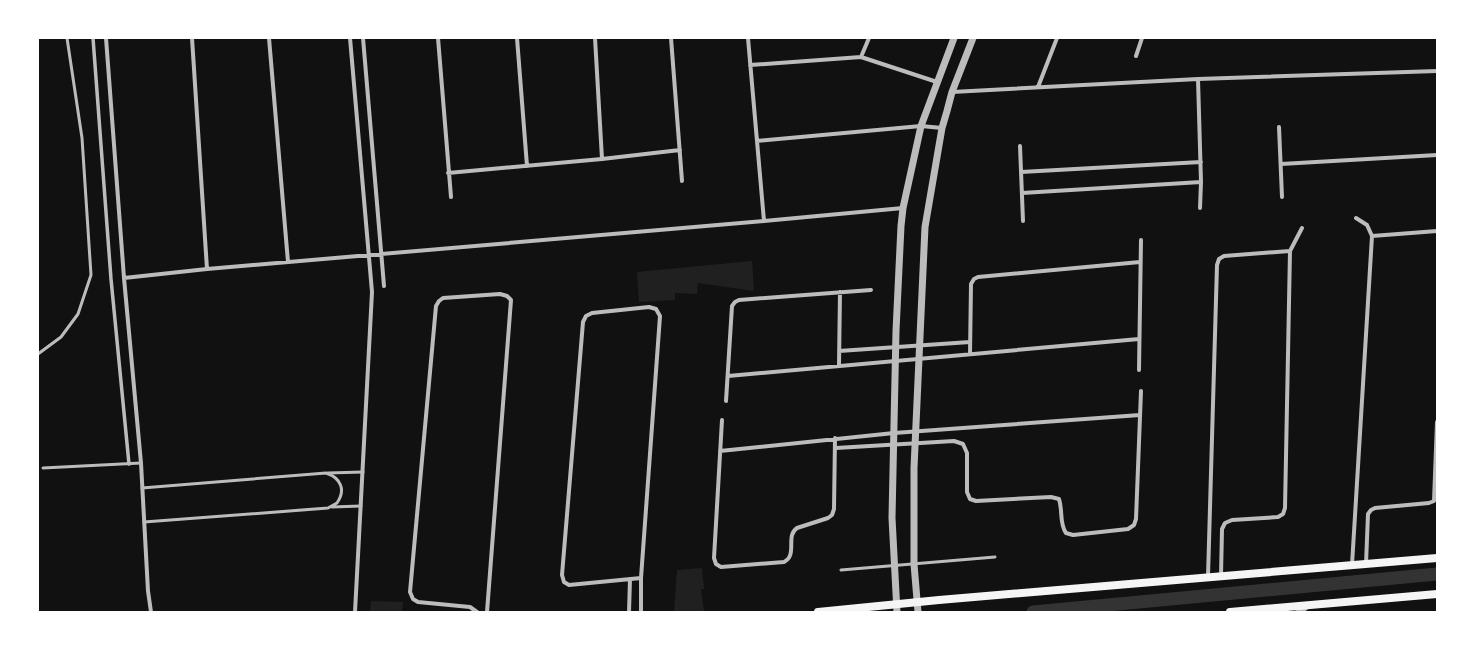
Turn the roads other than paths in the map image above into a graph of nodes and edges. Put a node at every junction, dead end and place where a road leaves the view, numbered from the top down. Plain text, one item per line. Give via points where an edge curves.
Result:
1 (67, 38) edge
2 (93, 38) edge
3 (106, 38) edge
4 (192, 38) edge
5 (269, 38) edge
6 (350, 38) edge
7 (363, 38) edge
8 (438, 38) edge
9 (517, 38) edge
10 (595, 38) edge
11 (671, 38) edge
12 (748, 38) edge
13 (869, 38) edge
14 (954, 38) edge
15 (972, 38) edge
16 (1057, 38) edge
17 (1142, 38) edge
18 (1136, 56) dead end
19 (861, 57) junction
20 (750, 66) junction
21 (1437, 71) edge
22 (1198, 79) junction
23 (937, 82) junction
24 (1038, 87) junction
25 (952, 92) junction
26 (921, 126) junction
27 (1279, 127) dead end
28 (942, 128) junction
29 (757, 141) junction
30 (1020, 146) dead end
31 (680, 150) junction
32 (1437, 155) edge
33 (602, 159) junction
34 (1201, 162) junction
35 (1280, 164) junction
36 (527, 166) junction
37 (1021, 172) junction
38 (448, 173) junction
39 (682, 181) dead end
40 (1201, 182) junction
41 (1022, 193) junction
42 (450, 197) dead end
43 (1282, 197) dead end
44 (903, 208) junction
45 (1200, 208) dead end
46 (1356, 218) dead end
47 (764, 221) junction
48 (1023, 221) dead end
49 (1302, 228) dead end
50 (1437, 231) edge
51 (1372, 236) junction
52 (1141, 240) dead end
53 (1290, 251) junction
54 (382, 254) junction
55 (369, 255) junction
56 (288, 262) junction
57 (1140, 262) junction
58 (207, 269) junction
59 (124, 278) junction
60 (384, 286) dead end
61 (870, 290) dead end
62 (840, 292) junction
63 (1139, 339) junction
64 (970, 342) junction
65 (919, 346) junction
66 (896, 347) junction
67 (839, 351) junction
68 (38, 354) edge
69 (970, 354) junction
70 (918, 358) junction
71 (896, 360) junction
72 (839, 365) junction
73 (1138, 370) dead end
74 (728, 376) junction
75 (1141, 391) dead end
76 (726, 401) dead end
77 (1140, 415) junction
78 (722, 420) dead end
79 (1437, 422) edge
80 (915, 431) junction
81 (894, 433) junction
82 (835, 438) junction
83 (915, 443) junction
84 (894, 444) junction
85 (836, 448) junction
86 (720, 451) junction
87 (141, 463) junction
88 (129, 464) junction
89 (43, 468) dead end
90 (363, 472) junction
91 (326, 474) junction
92 (142, 488) junction
93 (361, 506) junction
94 (328, 508) junction
95 (144, 522) junction
96 (995, 556) dead end
97 (1437, 558) edge
98 (914, 564) junction
99 (1366, 564) junction
100 (894, 565) junction
101 (1352, 565) junction
102 (841, 570) dead end
103 (1221, 576) junction
104 (1208, 577) junction
105 (640, 578) junction
106 (630, 579) junction
107 (1437, 594) edge
108 (917, 602) junction
109 (1318, 604) junction
110 (897, 608) edge
111 (151, 612) edge
112 (355, 612) edge
113 (477, 612) edge
114 (487, 612) edge
115 (629, 612) edge
116 (641, 612) edge
117 (818, 612) edge
118 (918, 612) edge
119 (1230, 612) edge
120 (1296, 612) edge

1 - 68 lane via 82,138 91,275 78,314 61,337
2 - 88 street via 110,279
3 - 59 street
4 - 58 street
5 - 56 street
6 - 55 street
7 - 54 street
8 - 38 street
9 - 36 street
10 - 33 street
11 - 31 street
12 - 20 street
13 - 19 street
14 - 23 street
15 - 25 street
16 - 24 street
17 - 18 street
19 - 20 street
19 - 23 street
20 - 29 street
21 - 22 street
22 - 24 street
22 - 34 street
23 - 26 street
24 - 25 street
25 - 28 street
26 - 28 street
26 - 29 street
26 - 44 street
27 - 35 street
28 - 65 street via 924,227
29 - 47 street
30 - 37 street
31 - 33 street
31 - 39 street
32 - 35 street
33 - 36 street
34 - 37 street
34 - 40 street
35 - 43 street
36 - 38 street
37 - 41 street
38 - 42 street
40 - 41 street
40 - 45 street
41 - 48 street
44 - 47 street
44 - 66 street
46 - 51 street via 1367,225
47 - 54 street
49 - 53 street
50 - 51 street
51 - 101 street
52 - 57 street
53 - 103 street via 1285,508 1283,514 1278,517 1232,520 1225,523 1222,529
53 - 104 street via 1224,256 1219,259 1217,265
54 - 55 street
54 - 60 street
55 - 56 street
55 - 90 street via 372,292
56 - 58 street
57 - 63 street
57 - 64 street via 978,277 971,284
58 - 59 street
59 - 87 street
61 - 62 street
62 - 67 street
62 - 74 street via 734,302
63 - 69 street
63 - 73 street
64 - 65 street
64 - 69 street
65 - 66 street
65 - 70 street
66 - 67 street
66 - 71 street
67 - 72 street
69 - 70 street
70 - 71 street
70 - 80 street
71 - 72 street
71 - 81 street
72 - 74 street
74 - 76 street
75 - 77 street
77 - 80 street
77 - 83 street via 1136,519 1134,525 1128,529 1073,535 1066,533 1062,527 1059,499 1051,497 976,501 970,499 967,492 967,453 963,444 954,441
78 - 86 street
79 - 99 street via 1434,501 1371,510 1368,514
80 - 81 street
80 - 83 street
81 - 82 street
81 - 84 street
82 - 85 street
82 - 86 street
83 - 84 street
83 - 98 street
84 - 85 street
84 - 100 street
85 - 86 street via 832,515 794,530 789,560 722,567 716,564 714,558
87 - 88 lane
87 - 92 street
88 - 89 lane
90 - 91 lane
90 - 93 street
91 - 92 lane
91 - 94 lane via 337,479 342,491 337,503
92 - 95 street
93 - 94 lane
93 - 112 street
94 - 95 lane
95 - 111 street
96 - 98 lane
97 - 99 main road
98 - 100 lane
98 - 108 street
99 - 101 main road
100 - 102 lane
100 - 110 street
101 - 103 main road
103 - 104 main road
104 - 108 main road
105 - 106 street
105 - 106 street via 660,316 656,310 649,307 592,313 586,316 583,322 562,575 564,582 569,585
105 - 116 street
106 - 115 street
107 - 109 main road
108 - 110 main road
108 - 118 street
109 - 119 main road
109 - 120 lane
110 - 117 main road
113 - 114 street via 470,607 418,602 413,599 410,592 436,306 439,300 444,298 500,294 511,300

